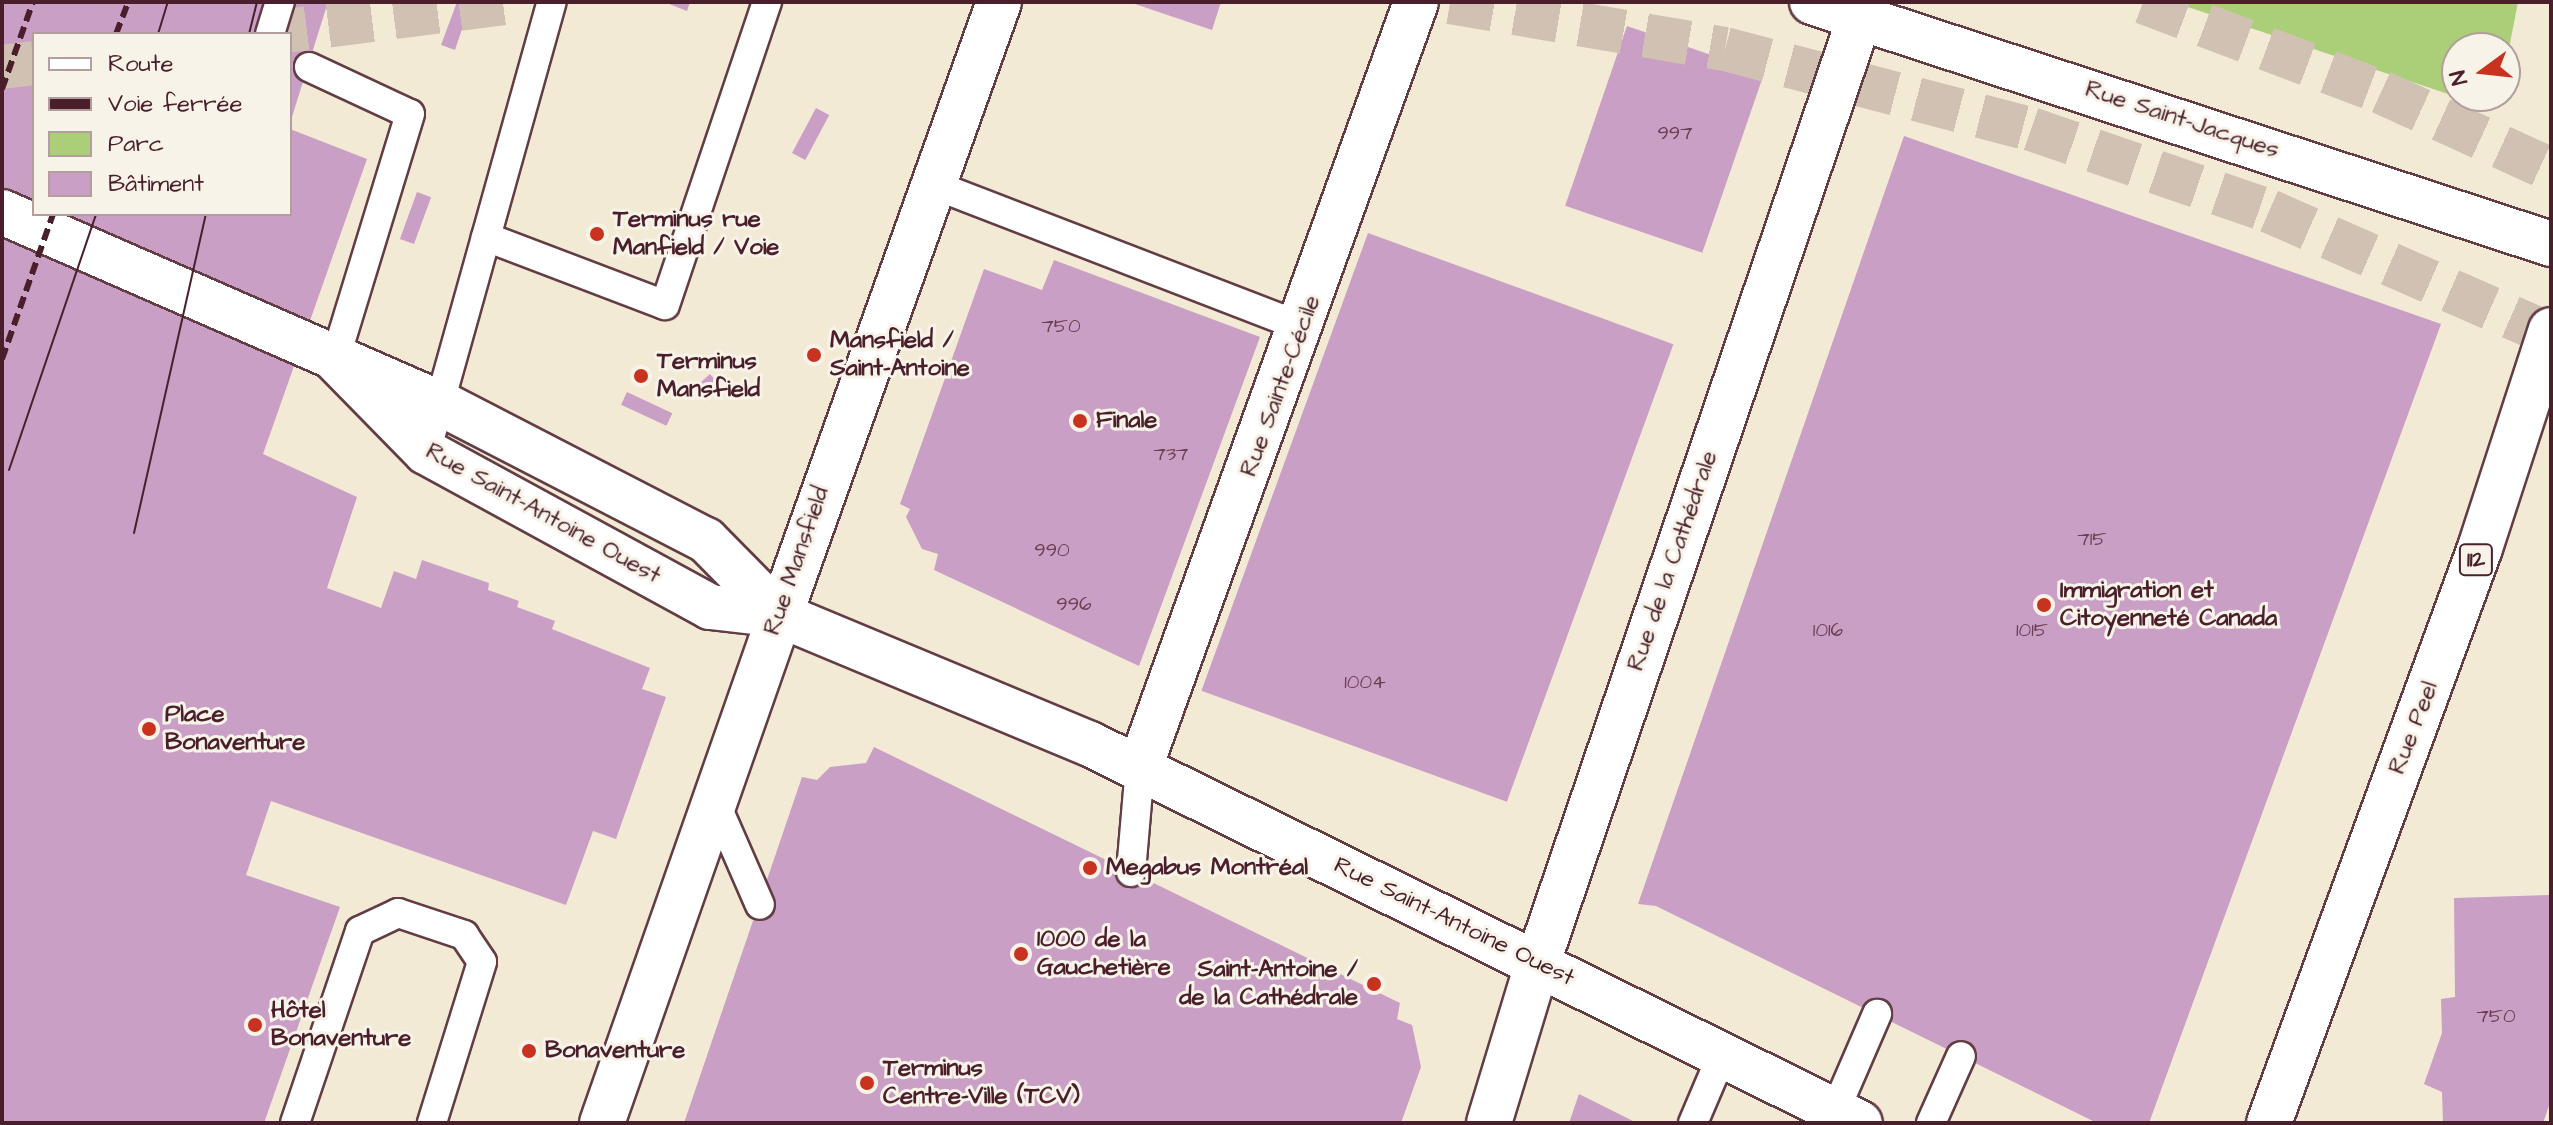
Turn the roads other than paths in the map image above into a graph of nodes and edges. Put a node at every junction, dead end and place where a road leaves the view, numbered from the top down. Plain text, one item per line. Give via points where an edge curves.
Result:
1 (280, 2) edge
2 (552, 2) edge
3 (767, 2) edge
4 (999, 2) edge
5 (1416, 2) edge
6 (1812, 2) edge
7 (1863, 10) edge
8 (271, 32) edge
9 (309, 67) dead end
10 (937, 186) junction
11 (2, 212) edge
12 (486, 237) junction
13 (2551, 244) edge
14 (1303, 327) junction
15 (2551, 330) edge
16 (335, 359) junction
17 (440, 403) junction
18 (426, 452) junction
19 (780, 615) junction
20 (1140, 767) junction
21 (715, 802) junction
22 (1131, 872) dead end
23 (760, 905) dead end
24 (1538, 962) junction
25 (1877, 1014) dead end
26 (1722, 1055) junction
27 (1961, 1056) dead end
28 (1851, 1119) edge
29 (295, 1123) edge
30 (432, 1123) edge
31 (602, 1123) edge
32 (1489, 1123) edge
33 (1693, 1123) edge
34 (1931, 1123) edge
35 (2269, 1123) edge

1 - 8 lane, bridge
2 - 12 lane
3 - 12 lane via 665,305
4 - 10 main road, Rue Mansfield
5 - 14 main road, Rue Sainte-Cécile
6 - 7 main road, Rue Saint-Jacques
7 - 13 main road, Rue Saint-Jacques
7 - 24 main road, Rue de la Cathédrale
9 - 16 lane via 410,114
10 - 14 lane
10 - 19 main road, Rue Mansfield
11 - 16 main road, Rue Saint-Antoine Ouest
12 - 17 lane
14 - 20 main road, Rue Sainte-Cécile
15 - 35 main road, Rue Peel / 112 via 2480,548
16 - 17 main road, Rue Saint-Antoine Ouest
16 - 18 main road, Rue Saint-Antoine Ouest
17 - 18 lane
17 - 19 main road, Rue Saint-Antoine Ouest via 706,540
18 - 19 main road, Rue Saint-Antoine Ouest via 710,607
19 - 20 main road, Rue Saint-Antoine Ouest
19 - 21 main road, Rue Mansfield
20 - 22 lane
20 - 24 main road, Rue Saint-Antoine Ouest
21 - 23 lane
21 - 31 main road, Rue Mansfield
24 - 26 main road, Rue Saint-Antoine Ouest
24 - 32 main road, Rue de la Cathédrale
25 - 28 lane
26 - 28 main road, Rue Saint-Antoine Ouest
26 - 33 lane
27 - 34 lane
29 - 30 lane via 355,941 368,923 398,913 464,935 482,962

